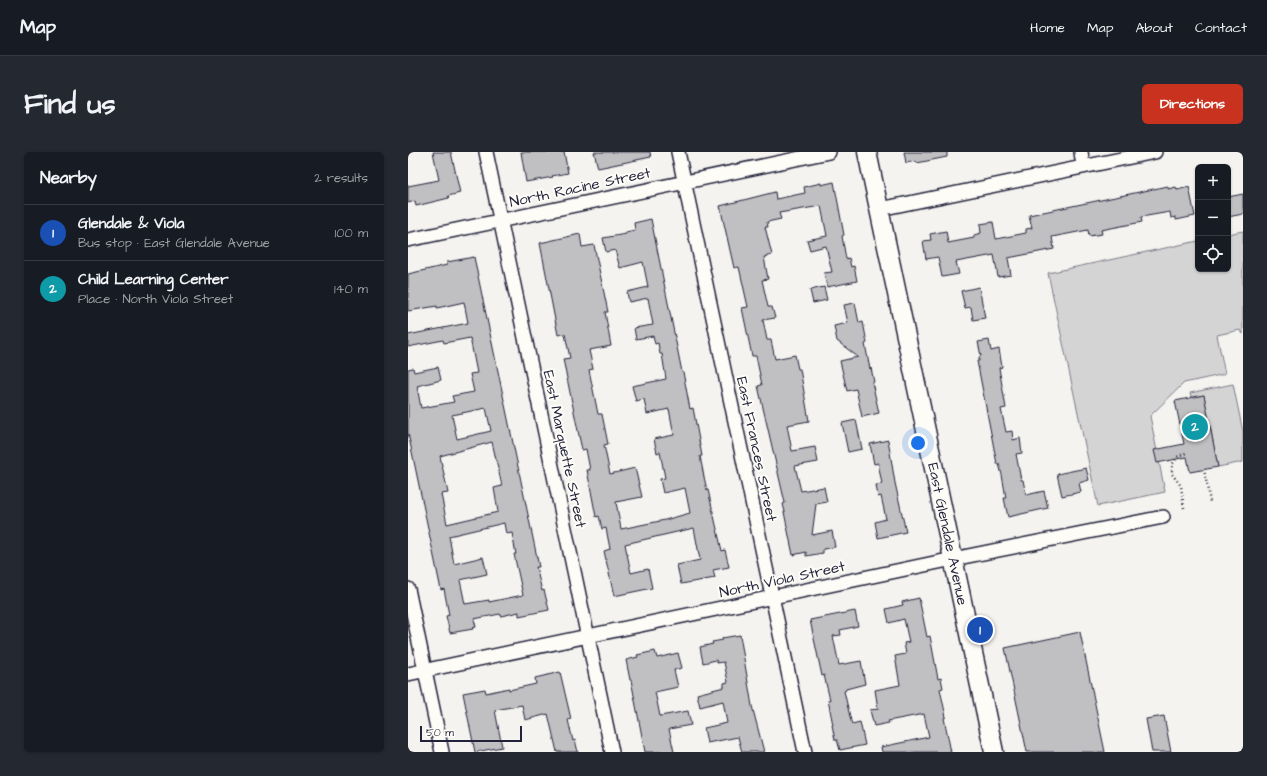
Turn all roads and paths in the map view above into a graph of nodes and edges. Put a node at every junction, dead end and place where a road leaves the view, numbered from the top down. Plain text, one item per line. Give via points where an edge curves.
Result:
1 (486, 152) edge
2 (678, 152) edge
3 (829, 152) edge
4 (867, 152) edge
5 (1081, 152) edge
6 (1155, 152) edge
7 (1084, 166) junction
8 (684, 182) junction
9 (880, 209) junction
10 (500, 220) junction
11 (408, 240) edge
12 (1186, 454) dead end
13 (1204, 469) dead end
14 (1210, 502) dead end
15 (1184, 508) dead end
16 (1163, 517) dead end
17 (953, 559) junction
18 (408, 589) edge
19 (772, 598) junction
20 (588, 636) junction
21 (425, 670) junction
22 (408, 674) edge
23 (442, 752) edge
24 (612, 752) edge
25 (805, 752) edge
26 (994, 752) edge

1 - 10 street, East Marquette Street
2 - 8 street, East Frances Street
3 - 8 street, North Racine Street
4 - 9 street, East Glendale Avenue
5 - 7 street
6 - 7 street
7 - 9 street
8 - 10 street, North Racine Street
8 - 19 street, East Frances Street
9 - 17 street, East Glendale Avenue
10 - 11 street, North Racine Street
10 - 20 street, East Marquette Street
12 - 15 path via 1177,457 1172,465 1172,474 1181,486
13 - 14 path
16 - 17 street, North Viola Street
17 - 19 street, North Viola Street
17 - 26 street, East Glendale Avenue
18 - 21 street
19 - 20 street, North Viola Street
19 - 25 street, East Frances Street
20 - 21 street, North Viola Street
20 - 24 street, East Marquette Street
21 - 22 street, North Viola Street
21 - 23 street

